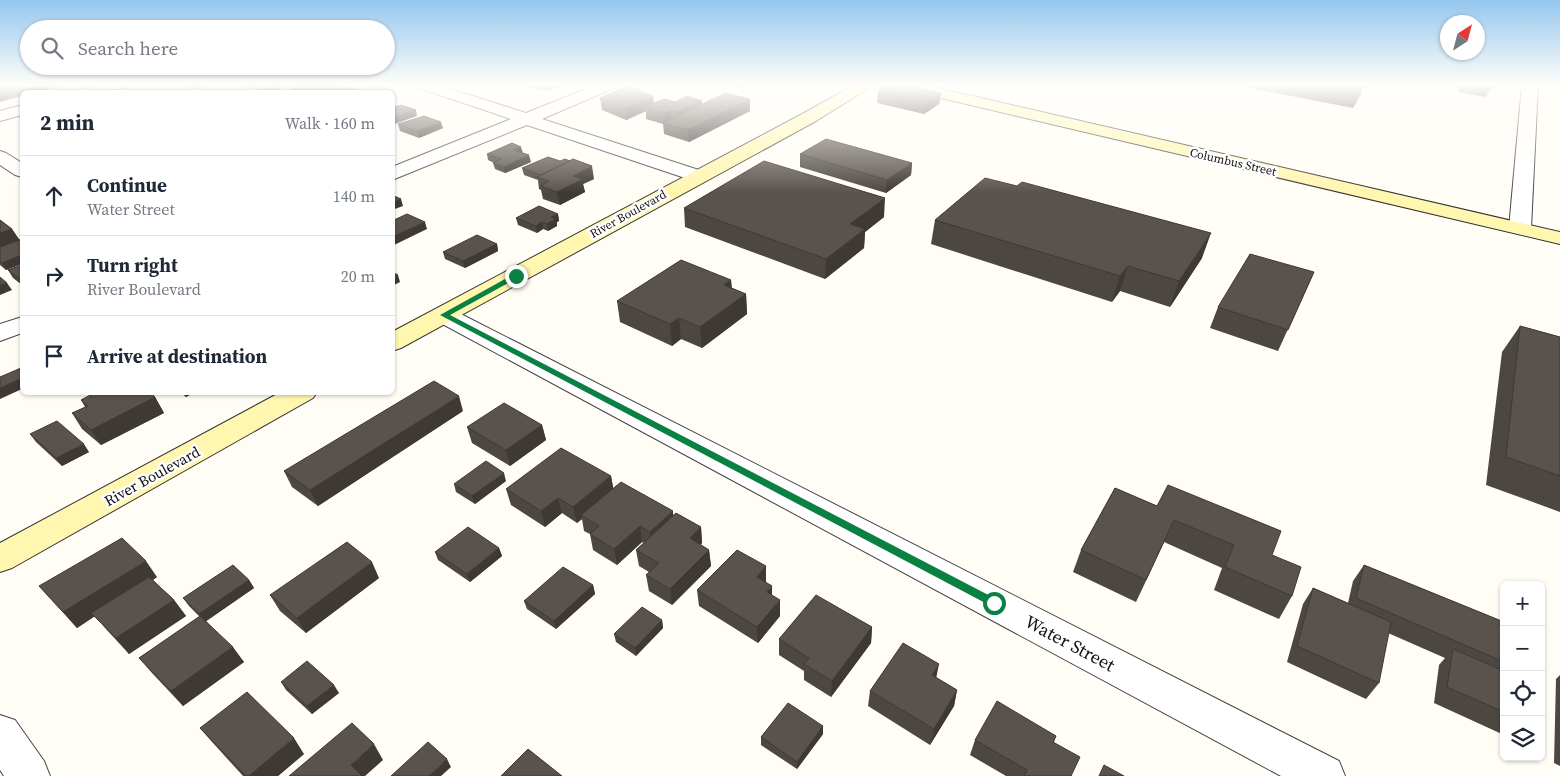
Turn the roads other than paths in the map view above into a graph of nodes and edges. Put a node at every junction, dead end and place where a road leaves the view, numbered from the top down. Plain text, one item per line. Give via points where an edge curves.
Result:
1 (522, 121) edge
2 (534, 121) edge
3 (802, 121) edge
4 (1072, 121) edge
5 (1118, 121) edge
6 (1528, 121) edge
7 (0, 157) edge
8 (20, 170) edge
9 (395, 173) edge
10 (698, 176) junction
11 (1521, 220) junction
12 (1560, 221) edge
13 (1560, 238) edge
14 (444, 315) junction
15 (20, 325) edge
16 (0, 333) edge
17 (395, 341) edge
18 (298, 395) edge
19 (0, 559) edge
20 (0, 734) edge
21 (29, 776) edge
22 (1324, 776) edge

1 - 9 street
2 - 10 street
3 - 10 main road, River Boulevard
4 - 11 main road, Columbus Street
5 - 11 main road, Columbus Street
6 - 11 street
7 - 8 street
10 - 14 main road, River Boulevard
11 - 12 main road, Columbus Street
11 - 13 main road, Columbus Street
14 - 17 main road, River Boulevard
14 - 22 street, Water Street
15 - 16 street
18 - 19 main road, River Boulevard
20 - 21 street

